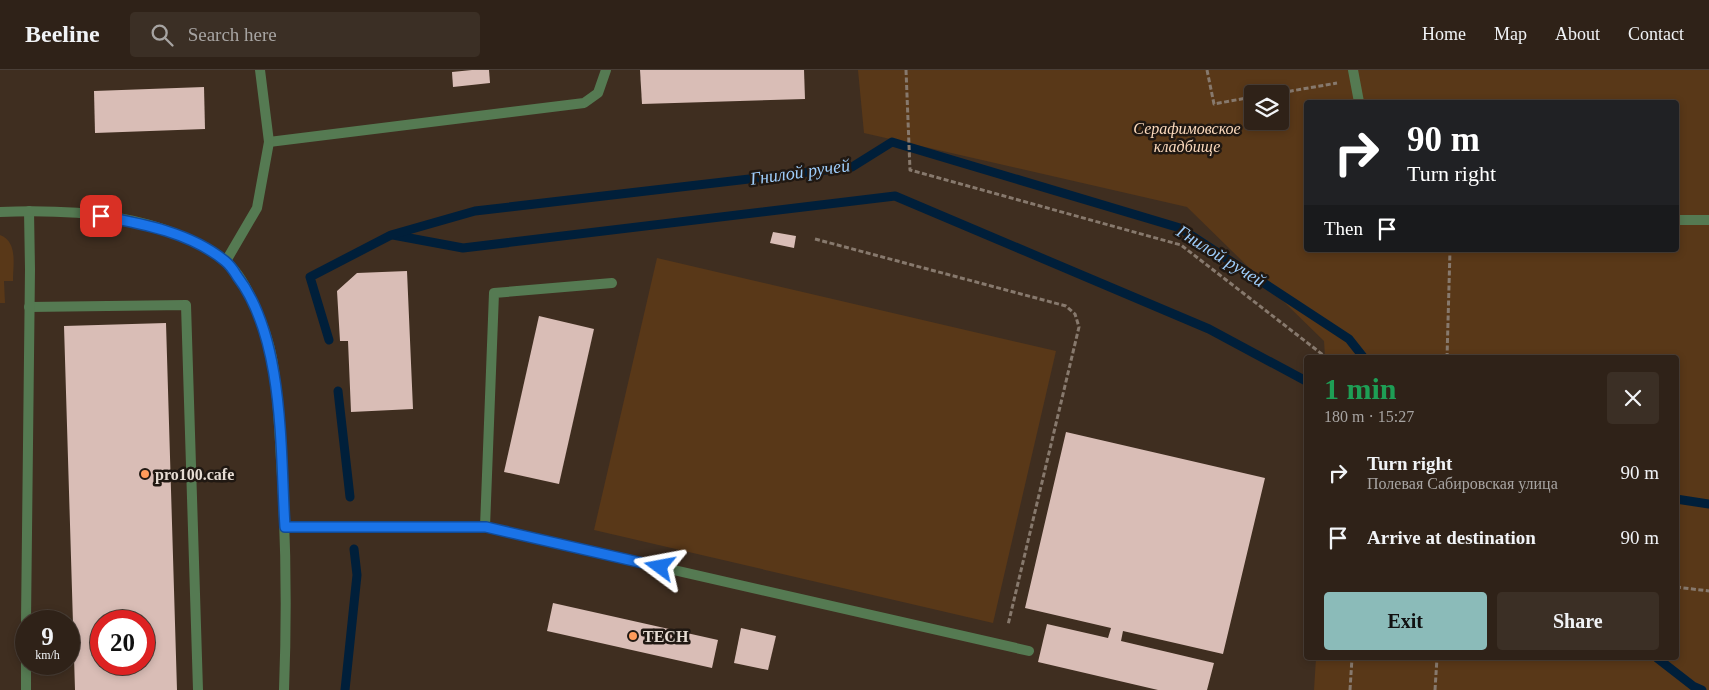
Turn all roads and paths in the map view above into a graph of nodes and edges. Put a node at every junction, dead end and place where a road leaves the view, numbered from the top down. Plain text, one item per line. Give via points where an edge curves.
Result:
1 (260, 70) edge
2 (606, 70) edge
3 (906, 70) edge
4 (1207, 70) edge
5 (1354, 75) edge
6 (1289, 90) edge
7 (1244, 98) edge
8 (1359, 100) edge
9 (269, 142) junction
10 (29, 211) junction
11 (0, 212) edge
12 (1679, 220) edge
13 (1709, 220) edge
14 (815, 239) dead end
15 (1450, 252) edge
16 (226, 261) junction
17 (612, 283) dead end
18 (29, 307) junction
19 (1323, 355) edge
20 (1447, 355) edge
21 (285, 527) junction
22 (486, 527) junction
23 (1679, 587) edge
24 (1709, 591) edge
25 (26, 610) edge
26 (1003, 645) junction
27 (1029, 651) dead end
28 (1352, 660) edge
29 (1437, 660) edge
30 (26, 675) edge
31 (26, 690) edge
32 (198, 690) edge
33 (284, 690) edge
34 (1350, 690) edge
35 (1435, 690) edge

1 - 9 street
2 - 9 street via 598,92 584,103
3 - 19 path via 910,170 1181,245
4 - 7 path via 1214,104
5 - 6 path
5 - 8 street
9 - 16 street via 258,208
10 - 11 street
10 - 16 street via 101,216 149,225 191,241
10 - 18 street
12 - 13 street
14 - 26 path via 1066,306 1075,314 1079,327
15 - 20 path
16 - 21 street via 246,288 272,357
17 - 22 street via 494,293
18 - 25 street
18 - 32 street via 186,306
21 - 22 street
21 - 33 street
22 - 26 street
23 - 24 path
26 - 27 street
28 - 34 path
29 - 35 path
30 - 31 street

